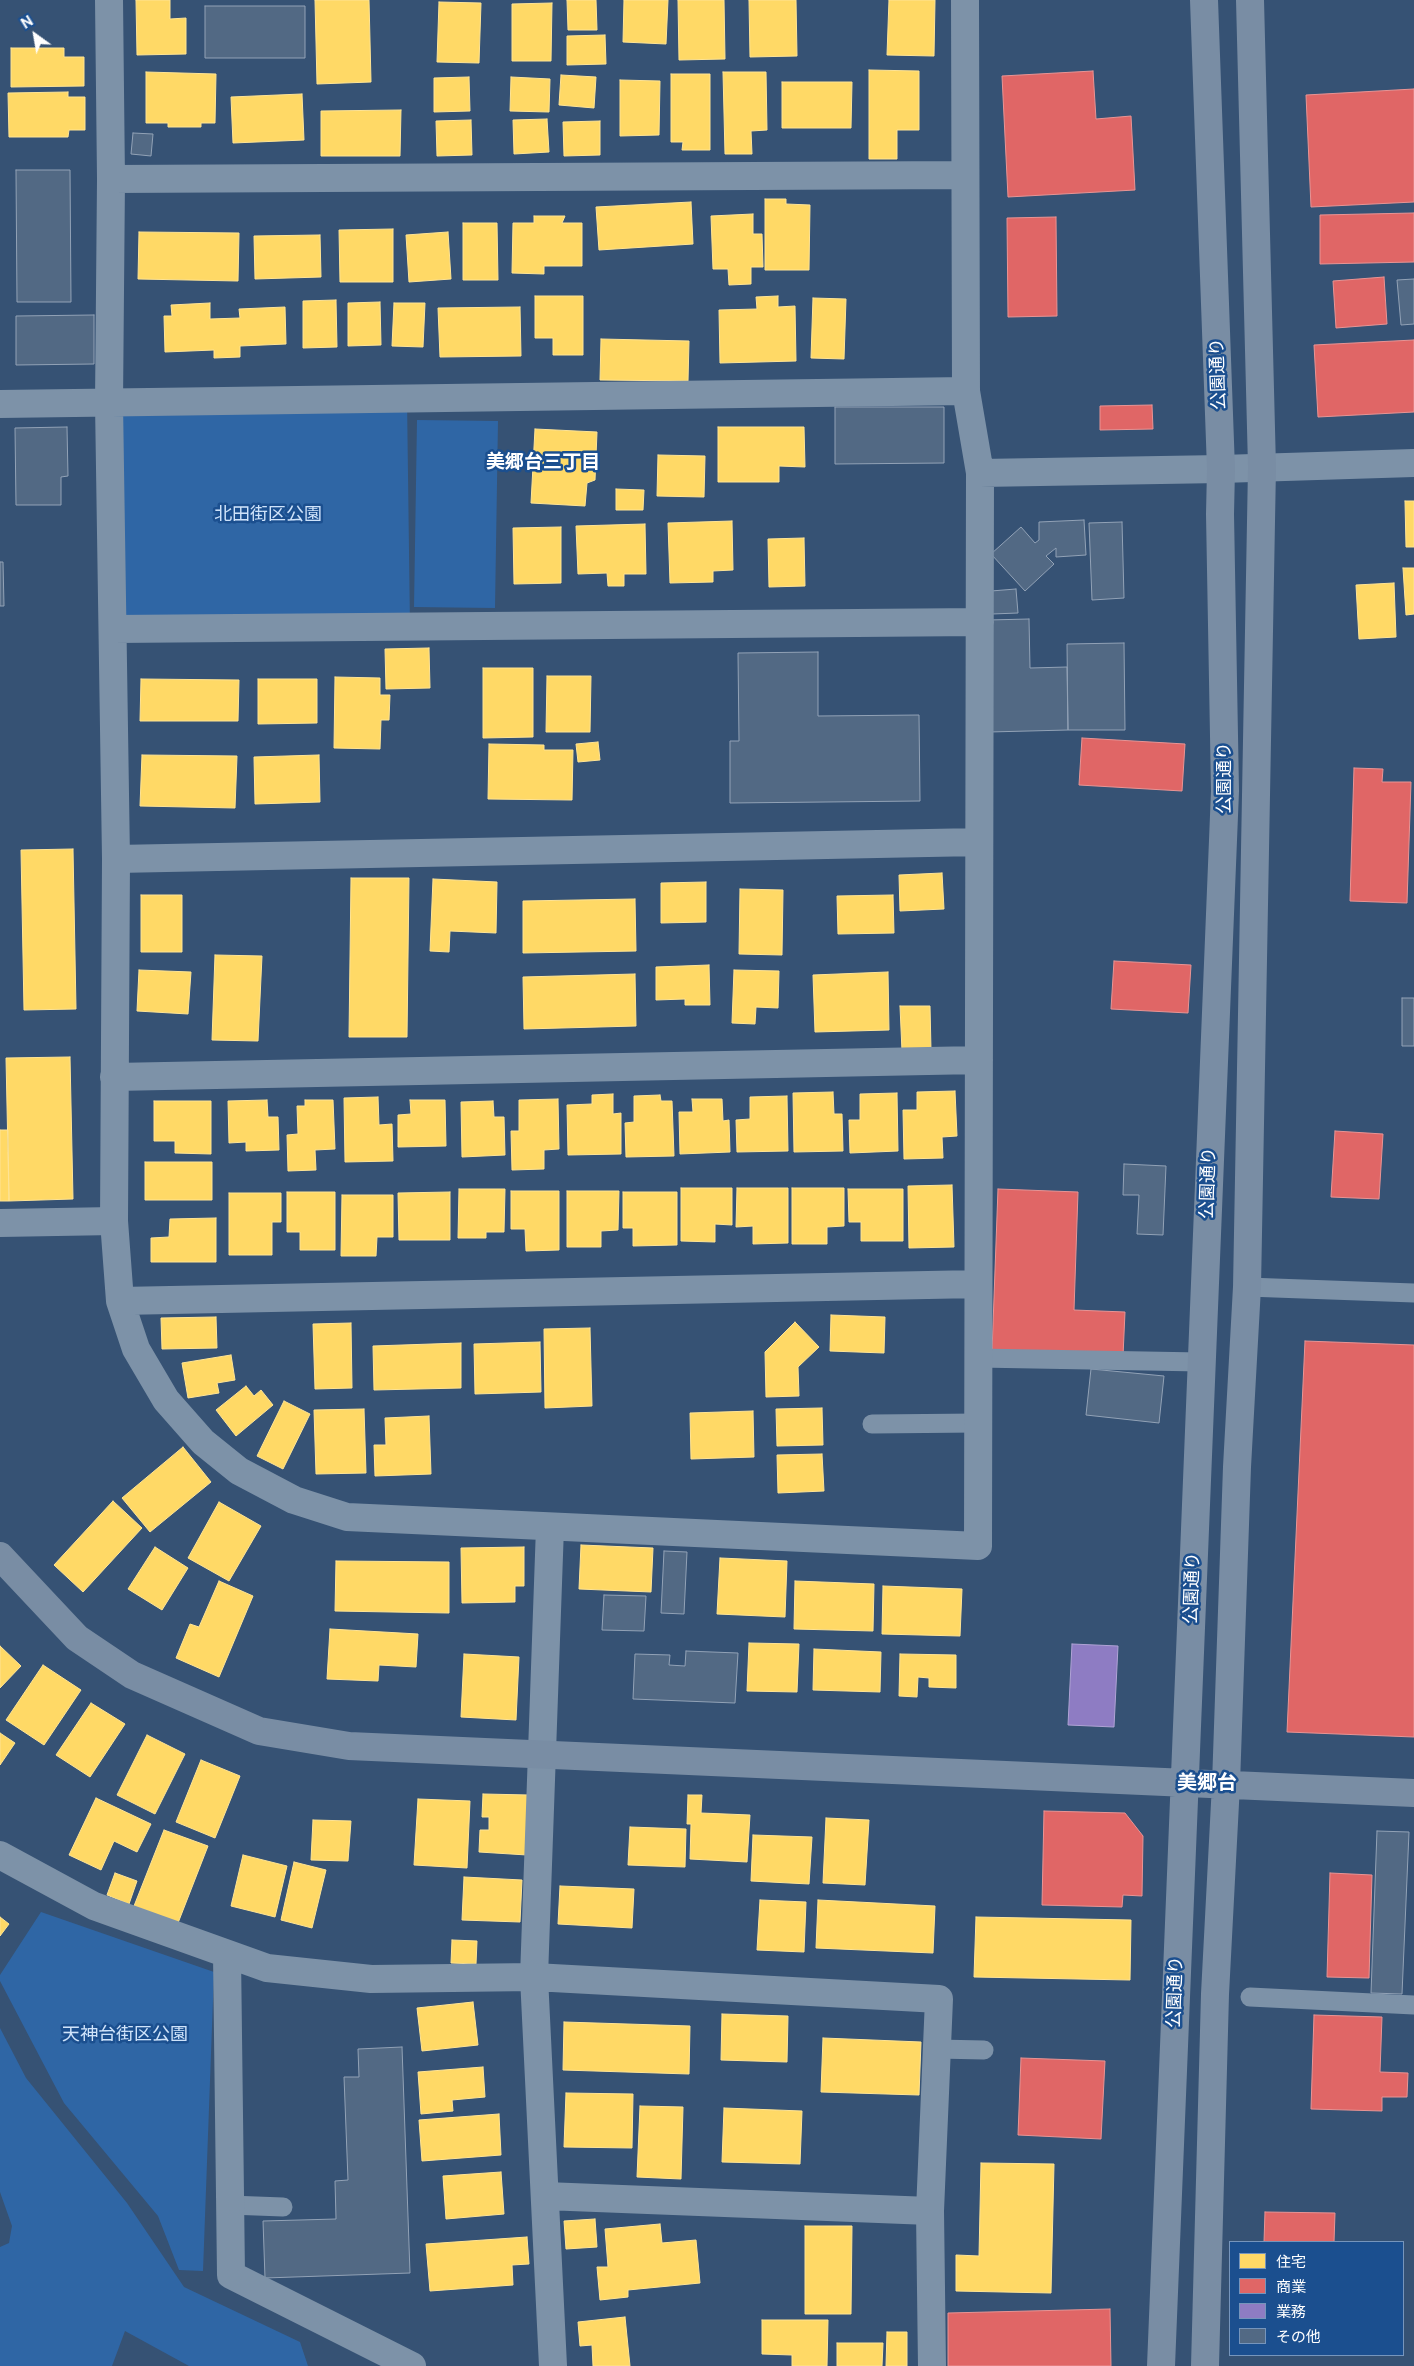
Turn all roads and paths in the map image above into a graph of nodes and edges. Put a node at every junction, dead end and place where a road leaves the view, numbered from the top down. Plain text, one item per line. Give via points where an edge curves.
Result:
1 (109, 0) edge
2 (964, 0) edge
3 (1204, 0) edge
4 (1250, 0) edge
5 (965, 175) junction
6 (111, 179) junction
7 (966, 391) junction
8 (109, 403) junction
9 (0, 404) edge
10 (1414, 463) edge
11 (1262, 467) junction
12 (1222, 469) junction
13 (980, 473) junction
14 (980, 622) junction
15 (114, 629) junction
16 (979, 842) junction
17 (116, 859) junction
18 (979, 1060) junction
19 (114, 1077) junction
20 (114, 1222) junction
21 (0, 1224) edge
22 (978, 1284) junction
23 (1247, 1287) junction
24 (1414, 1293) edge
25 (120, 1301) junction
26 (978, 1358) junction
27 (1201, 1362) junction
28 (978, 1423) junction
29 (872, 1424) dead end
30 (550, 1527) junction
31 (0, 1556) edge
32 (540, 1754) junction
33 (1184, 1782) junction
34 (1226, 1784) junction
35 (1414, 1793) edge
36 (0, 1855) edge
37 (227, 1955) junction
38 (534, 1977) junction
39 (1250, 1997) dead end
40 (1414, 2005) edge
41 (937, 2050) junction
42 (984, 2050) dead end
43 (545, 2196) junction
44 (229, 2205) junction
45 (283, 2207) dead end
46 (930, 2211) junction
47 (412, 2366) edge
48 (553, 2366) edge
49 (932, 2366) edge
50 (1161, 2366) edge
51 (1205, 2366) edge

1 - 6 street
2 - 5 street
3 - 12 street, 公園通り
4 - 11 street, 公園通り
5 - 6 street
5 - 7 street
6 - 8 street
7 - 8 street
7 - 13 street
8 - 9 street
8 - 15 street
10 - 11 street
11 - 12 street
11 - 23 street, 公園通り
12 - 13 street
12 - 27 street, 公園通り via 1225,791
13 - 14 street
14 - 15 street
14 - 16 street
15 - 17 street
16 - 17 street
16 - 18 street
17 - 19 street
18 - 19 street
18 - 22 street
19 - 20 street
20 - 21 street
20 - 25 street
22 - 25 street
22 - 26 street
23 - 24 lane
23 - 34 street, 公園通り
25 - 30 street via 136,1350 166,1400 202,1442 239,1471 294,1500 347,1517
26 - 27 lane
26 - 28 street
27 - 33 street, 公園通り
28 - 29 lane
28 - 30 street via 978,1546
30 - 32 street
31 - 32 street via 85,1643 132,1675 259,1731 349,1746
32 - 33 street
32 - 38 street
33 - 34 street
33 - 50 street, 公園通り
34 - 35 street
34 - 51 street, 公園通り via 1214,2004
36 - 37 street via 94,1906
37 - 38 street via 266,1968 371,1979
37 - 44 street
38 - 41 street via 939,1999
38 - 43 street
39 - 40 lane
41 - 42 lane
41 - 46 street
43 - 46 street
43 - 48 street
44 - 45 lane
44 - 47 street via 231,2275
46 - 49 street

